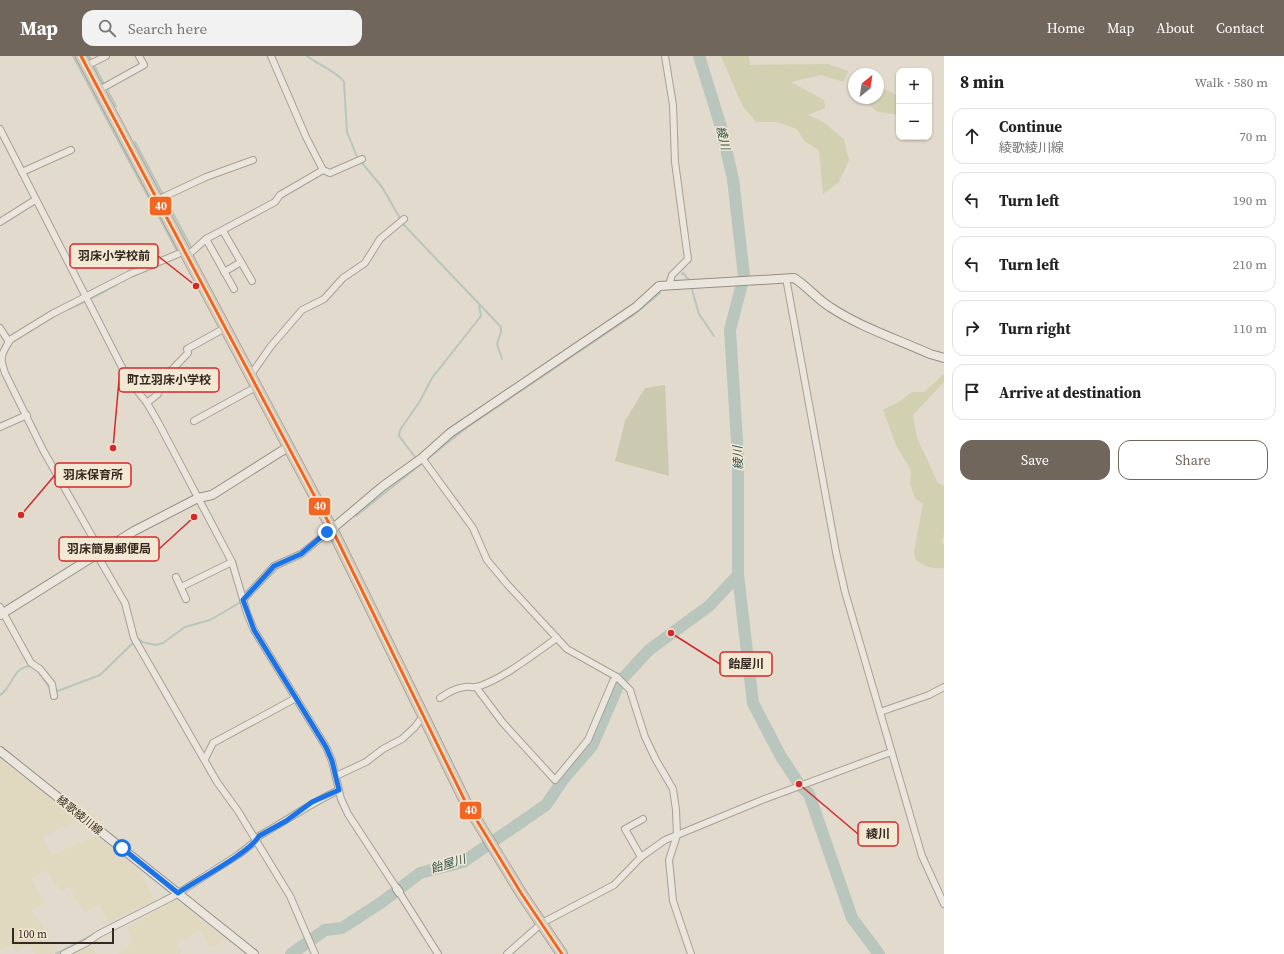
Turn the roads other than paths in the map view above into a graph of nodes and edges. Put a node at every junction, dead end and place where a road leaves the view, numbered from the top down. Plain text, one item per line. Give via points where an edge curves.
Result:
1 (81, 56) edge
2 (106, 56) edge
3 (139, 56) edge
4 (271, 56) edge
5 (665, 56) edge
6 (91, 64) junction
7 (103, 87) junction
8 (0, 129) edge
9 (71, 150) dead end
10 (253, 160) dead end
11 (360, 160) dead end
12 (323, 170) junction
13 (22, 172) junction
14 (162, 198) junction
15 (35, 200) junction
16 (402, 221) dead end
17 (0, 222) edge
18 (222, 230) junction
19 (206, 240) junction
20 (186, 253) junction
21 (241, 262) junction
22 (224, 272) junction
23 (782, 278) junction
24 (252, 281) dead end
25 (671, 285) junction
26 (234, 289) dead end
27 (86, 298) junction
28 (0, 328) edge
29 (225, 328) junction
30 (8, 341) junction
31 (944, 358) edge
32 (250, 376) junction
33 (256, 387) junction
34 (146, 403) junction
35 (27, 416) junction
36 (194, 421) dead end
37 (0, 427) edge
38 (288, 447) junction
39 (424, 460) junction
40 (198, 498) junction
41 (332, 529) junction
42 (99, 553) junction
43 (232, 562) junction
44 (176, 577) dead end
45 (181, 587) junction
46 (186, 598) dead end
47 (243, 600) junction
48 (1, 612) edge
49 (557, 638) junction
50 (617, 678) junction
51 (476, 687) junction
52 (944, 687) edge
53 (54, 693) dead end
54 (296, 698) junction
55 (440, 698) dead end
56 (880, 712) junction
57 (423, 716) junction
58 (0, 751) edge
59 (891, 752) junction
60 (205, 759) junction
61 (336, 776) junction
62 (339, 790) junction
63 (643, 819) dead end
64 (677, 835) junction
65 (257, 840) junction
66 (641, 858) junction
67 (178, 893) junction
68 (944, 904) edge
69 (542, 923) junction
70 (314, 951) edge
71 (64, 954) edge
72 (254, 954) edge
73 (438, 954) edge
74 (507, 954) edge
75 (562, 954) edge
76 (691, 954) edge

1 - 6 highway
2 - 6 street
3 - 7 street via 144,65
4 - 12 street
5 - 25 street via 673,105 675,162 688,259 672,275
6 - 7 highway
7 - 14 highway
8 - 13 street
9 - 13 street
10 - 14 street
11 - 12 street via 330,173
12 - 18 street via 280,195 275,202
13 - 15 street
14 - 20 highway
15 - 17 street
15 - 27 street
16 - 32 street via 380,239 365,263 343,278 324,299 302,310 271,346
18 - 19 street
18 - 21 street
19 - 20 street
19 - 22 street
20 - 27 street via 130,274
20 - 29 highway
21 - 22 street
21 - 24 street
22 - 26 street
23 - 25 street
23 - 31 street via 794,278 801,282 818,299 845,316
23 - 56 street via 845,592
25 - 39 street via 659,286 636,307 450,433
27 - 30 street via 52,314
27 - 34 street via 128,379
28 - 30 street
29 - 32 highway
29 - 34 street via 187,349 188,353 162,380 158,394
30 - 35 street via 1,359 5,373
32 - 33 highway
33 - 36 street
33 - 38 highway
34 - 40 street
35 - 37 street
35 - 42 street
38 - 40 street via 212,495
38 - 41 highway
39 - 41 street via 383,486
39 - 49 street via 473,528 487,560
40 - 42 street via 134,531
40 - 43 street
41 - 47 street via 301,554 274,566
41 - 57 highway
42 - 48 street
42 - 60 street via 125,603 134,638
43 - 45 street
43 - 47 street
44 - 45 street
45 - 46 street
47 - 54 street via 254,630
48 - 53 street via 31,663 40,669 52,684
49 - 50 street via 567,649
49 - 51 street via 520,664
50 - 51 street via 613,681 588,740 555,780
50 - 64 street via 630,690 645,737 673,789
51 - 55 street via 466,687
52 - 56 street
54 - 60 street via 213,743
54 - 61 street via 326,747
56 - 59 street
57 - 61 street via 402,739 366,762
57 - 69 highway via 465,801 521,894
58 - 67 street, 綾歌綾川線
59 - 64 street
59 - 68 street via 922,856
60 - 65 street via 217,782
61 - 62 street
62 - 65 street via 312,802 259,836
62 - 73 street via 348,814
63 - 66 street via 625,829
64 - 66 street via 665,840
64 - 76 street via 668,860 674,901
65 - 67 street
65 - 70 street via 290,896
66 - 69 street via 614,885
67 - 71 street
67 - 72 street, 綾歌綾川線
69 - 74 street
69 - 75 highway

